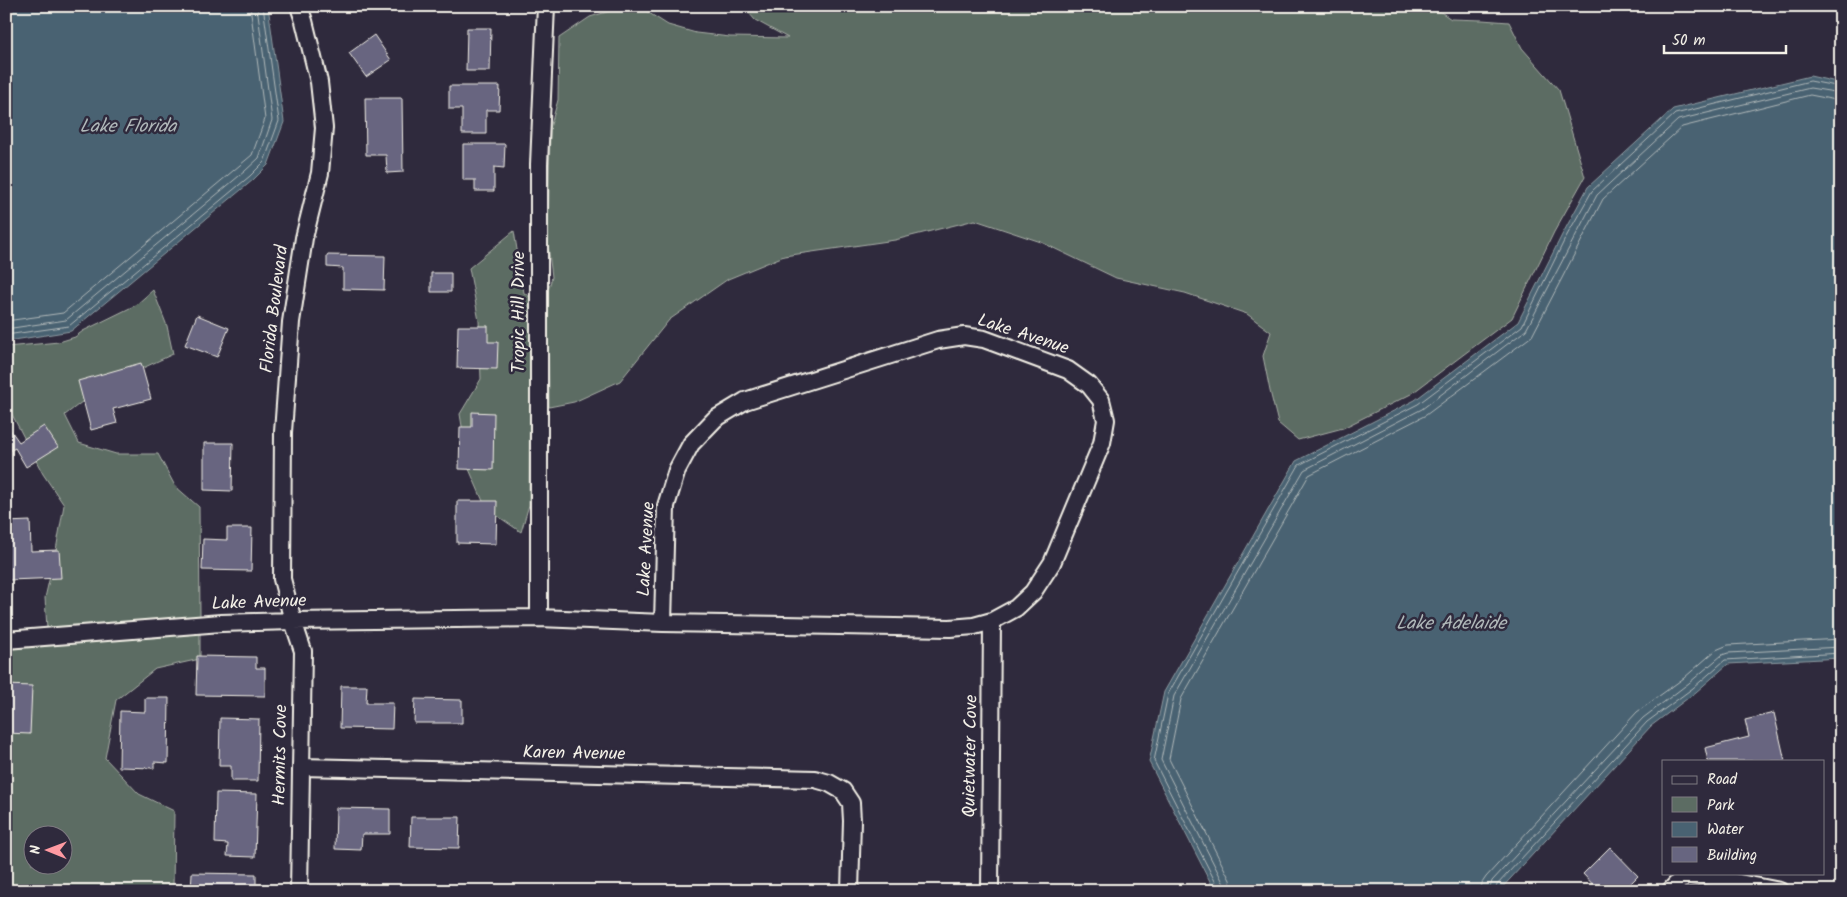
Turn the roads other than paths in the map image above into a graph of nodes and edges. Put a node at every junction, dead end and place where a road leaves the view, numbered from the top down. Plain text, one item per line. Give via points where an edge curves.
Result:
1 (299, 6) edge
2 (546, 6) edge
3 (539, 618) junction
4 (293, 621) junction
5 (992, 621) junction
6 (663, 622) junction
7 (6, 640) edge
8 (301, 767) junction
9 (299, 891) edge
10 (850, 891) edge
11 (990, 891) edge
12 (1670, 891) edge
13 (1780, 891) edge

1 - 4 street, Florida Boulevard via 319,82 324,128 320,173 304,238 291,322 283,432 282,579
2 - 3 street, Tropic Hill Drive via 539,164
3 - 4 street, Lake Avenue
3 - 6 street, Lake Avenue
4 - 7 street, Lake Avenue via 221,623
4 - 8 street, Hermits Cove via 303,651
5 - 6 street, Lake Avenue via 950,628
5 - 6 street, Lake Avenue via 1016,608 1033,592 1052,563 1102,443 1106,420 1101,400 1089,385 1068,370 984,339 964,336 938,340 744,401 715,419 691,444 677,470 666,506
5 - 11 street, Quietwater Cove
8 - 9 street, Hermits Cove
8 - 10 street, Karen Avenue via 815,779 843,791 851,803
12 - 13 street via 1681,879 1704,876

